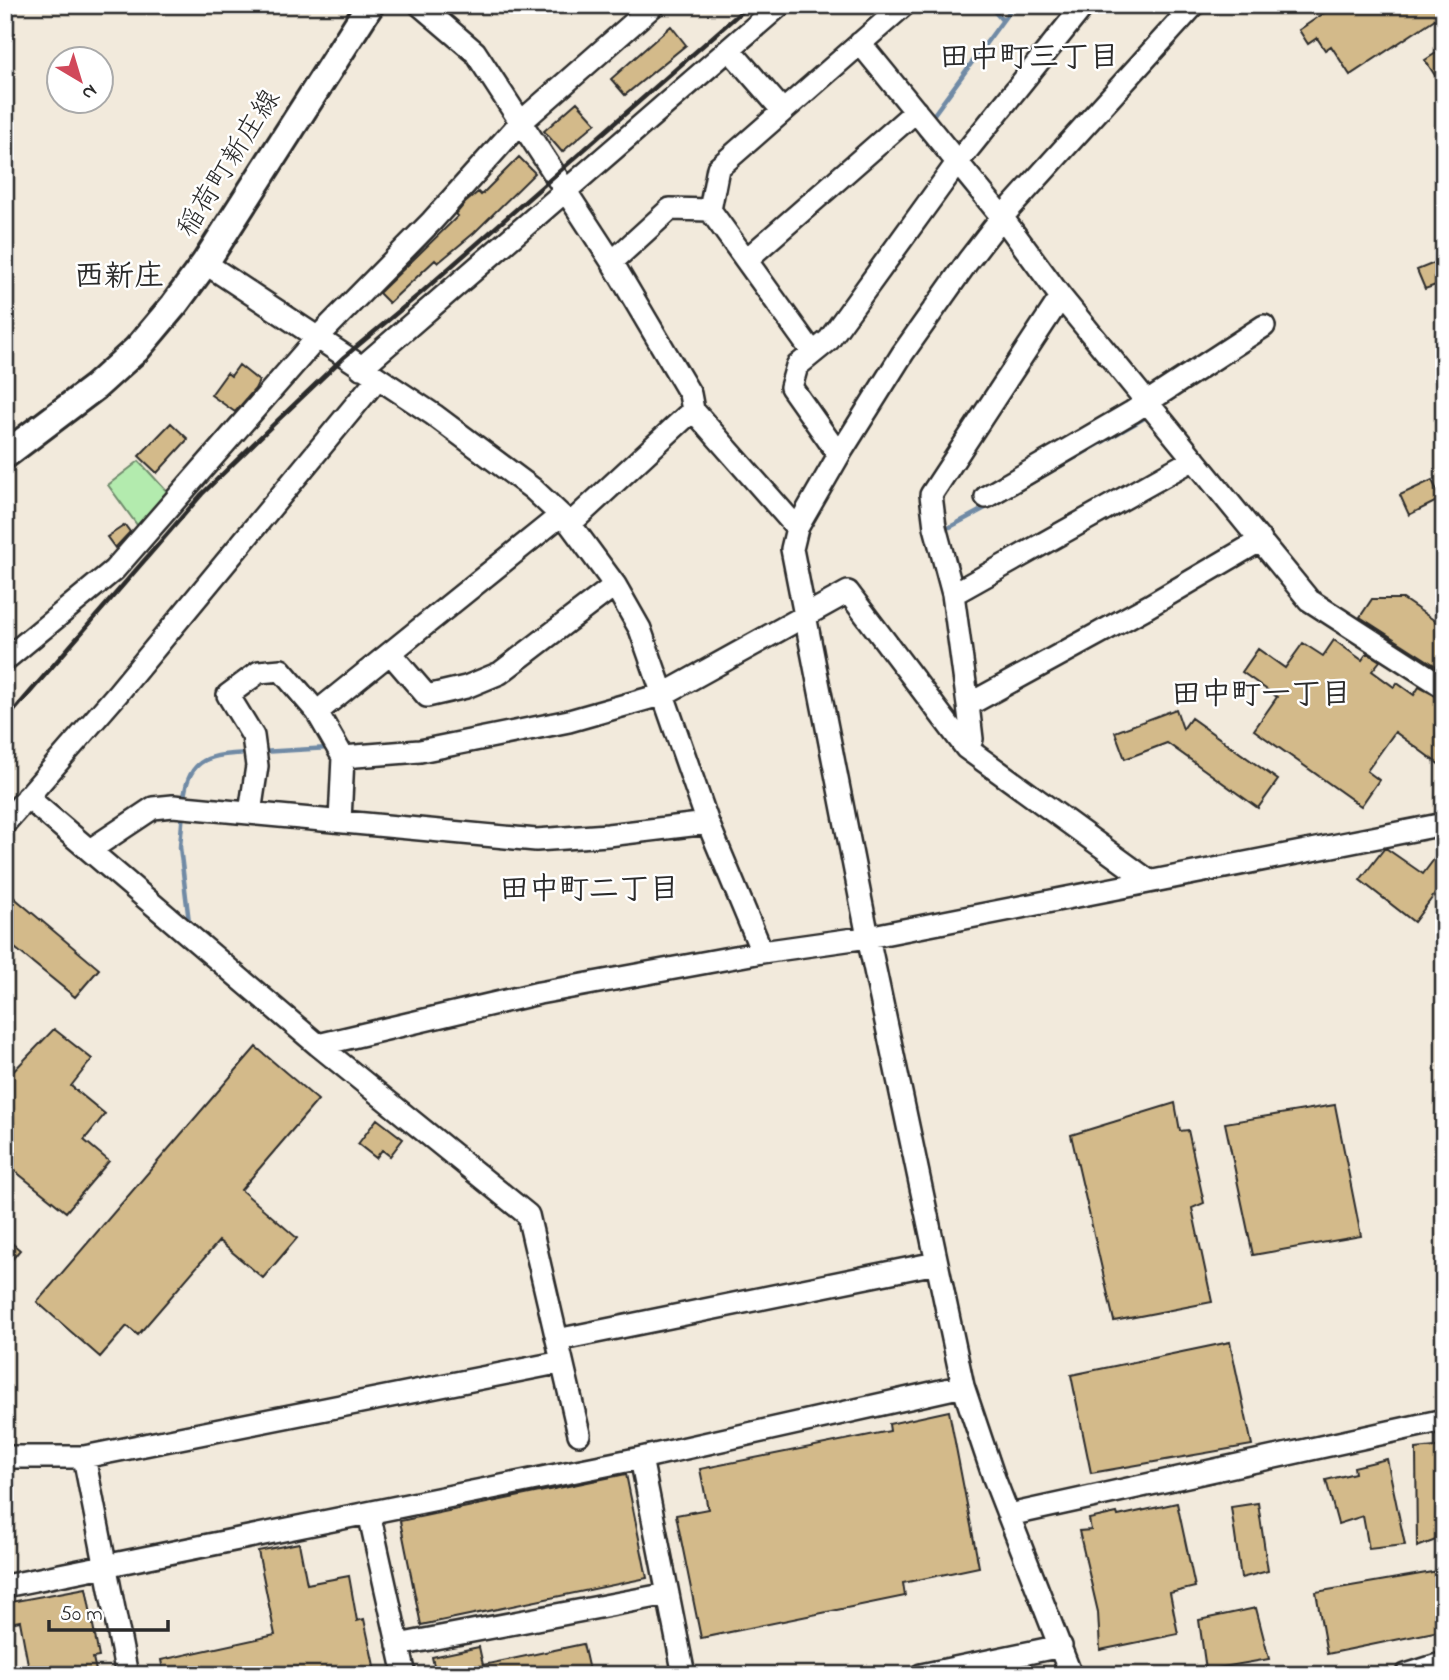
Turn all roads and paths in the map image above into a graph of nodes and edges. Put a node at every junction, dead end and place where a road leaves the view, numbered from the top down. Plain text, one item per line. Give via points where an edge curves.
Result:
1 (370, 5) edge
2 (420, 5) edge
3 (654, 5) edge
4 (780, 5) edge
5 (904, 5) edge
6 (1084, 5) edge
7 (1195, 5) edge
8 (860, 43) junction
9 (729, 49) junction
10 (783, 111) junction
11 (916, 111) junction
12 (520, 123) junction
13 (957, 163) junction
14 (566, 191) junction
15 (710, 209) junction
16 (1002, 217) junction
17 (746, 260) junction
18 (612, 261) junction
19 (205, 263) junction
20 (1061, 297) junction
21 (1264, 326) dead end
22 (317, 338) junction
23 (813, 353) junction
24 (369, 373) junction
25 (1147, 401) junction
26 (693, 410) junction
27 (839, 455) junction
28 (5, 456) edge
29 (1194, 460) junction
30 (986, 497) dead end
31 (565, 519) junction
32 (797, 528) junction
33 (1261, 540) junction
34 (615, 585) junction
35 (953, 594) junction
36 (805, 616) junction
37 (390, 653) junction
38 (5, 660) edge
39 (1444, 688) edge
40 (663, 694) junction
41 (968, 705) junction
42 (317, 712) junction
43 (968, 749) junction
44 (343, 757) junction
45 (27, 797) junction
46 (250, 813) junction
47 (340, 821) junction
48 (5, 823) edge
49 (708, 823) junction
50 (1444, 824) edge
51 (90, 850) junction
52 (1149, 881) junction
53 (868, 937) junction
54 (762, 952) junction
55 (318, 1045) junction
56 (936, 1263) junction
57 (557, 1340) junction
58 (562, 1362) junction
59 (962, 1386) junction
60 (1444, 1420) edge
61 (579, 1434) dead end
62 (85, 1457) junction
63 (641, 1458) junction
64 (5, 1460) edge
65 (369, 1513) junction
66 (1009, 1515) junction
67 (105, 1568) junction
68 (5, 1587) edge
69 (668, 1594) junction
70 (398, 1646) junction
71 (1060, 1646) junction
72 (1444, 1663) edge
73 (127, 1675) edge
74 (405, 1675) edge
75 (684, 1675) edge
76 (921, 1675) edge
77 (1071, 1675) edge
78 (1406, 1675) edge

1 - 19 main road, 稲荷町新庄線
2 - 12 street via 475,52
3 - 12 street
4 - 9 street
5 - 8 street
6 - 13 street
7 - 16 street
8 - 10 street
8 - 11 street
9 - 10 street
9 - 14 street
10 - 15 street via 718,168
11 - 13 street
11 - 17 street
12 - 14 street
12 - 22 street
13 - 16 street
13 - 23 street via 829,340
14 - 18 street
14 - 24 street
15 - 17 street
15 - 18 street via 670,209
16 - 20 street
16 - 27 street via 903,353
17 - 23 street
18 - 26 street via 690,394
19 - 22 street
19 - 28 main road, 稲荷町新庄線 via 138,349
20 - 25 street
20 - 35 street via 931,495
21 - 25 street
22 - 24 street
22 - 38 street via 114,570
23 - 27 street via 797,366 791,387
24 - 31 street via 485,452
24 - 45 street via 118,693
25 - 29 street
25 - 30 street
26 - 31 street
26 - 32 street
27 - 32 street
29 - 33 street
29 - 35 street
31 - 34 street
31 - 37 street
32 - 36 street via 792,549
33 - 39 street via 1309,600
33 - 41 street
34 - 37 street via 500,673 466,687 427,696
34 - 40 street via 640,629
35 - 41 street
36 - 40 street
36 - 43 street via 848,592
36 - 53 street
37 - 42 street
40 - 44 street via 569,721 420,751
40 - 49 street
41 - 43 street via 972,739
42 - 44 street
42 - 46 street via 281,670 259,672 228,695 253,736 257,766
43 - 52 street
44 - 47 street
45 - 48 street
45 - 51 street
46 - 47 street
46 - 51 street via 153,808
47 - 49 street via 536,839
49 - 54 street
50 - 52 street
51 - 55 street
52 - 53 street
53 - 54 street
53 - 56 street
54 - 55 street via 538,993
55 - 57 street via 528,1215
56 - 57 street
56 - 59 street
57 - 58 street
58 - 61 street
58 - 62 street
59 - 63 street
59 - 66 street
60 - 66 street
62 - 64 street
62 - 67 street
63 - 65 street
63 - 69 street
65 - 67 street
65 - 70 street
66 - 71 street
67 - 68 street
67 - 73 street
69 - 70 street
69 - 75 street
70 - 74 street
71 - 76 street
71 - 77 street
72 - 78 street

